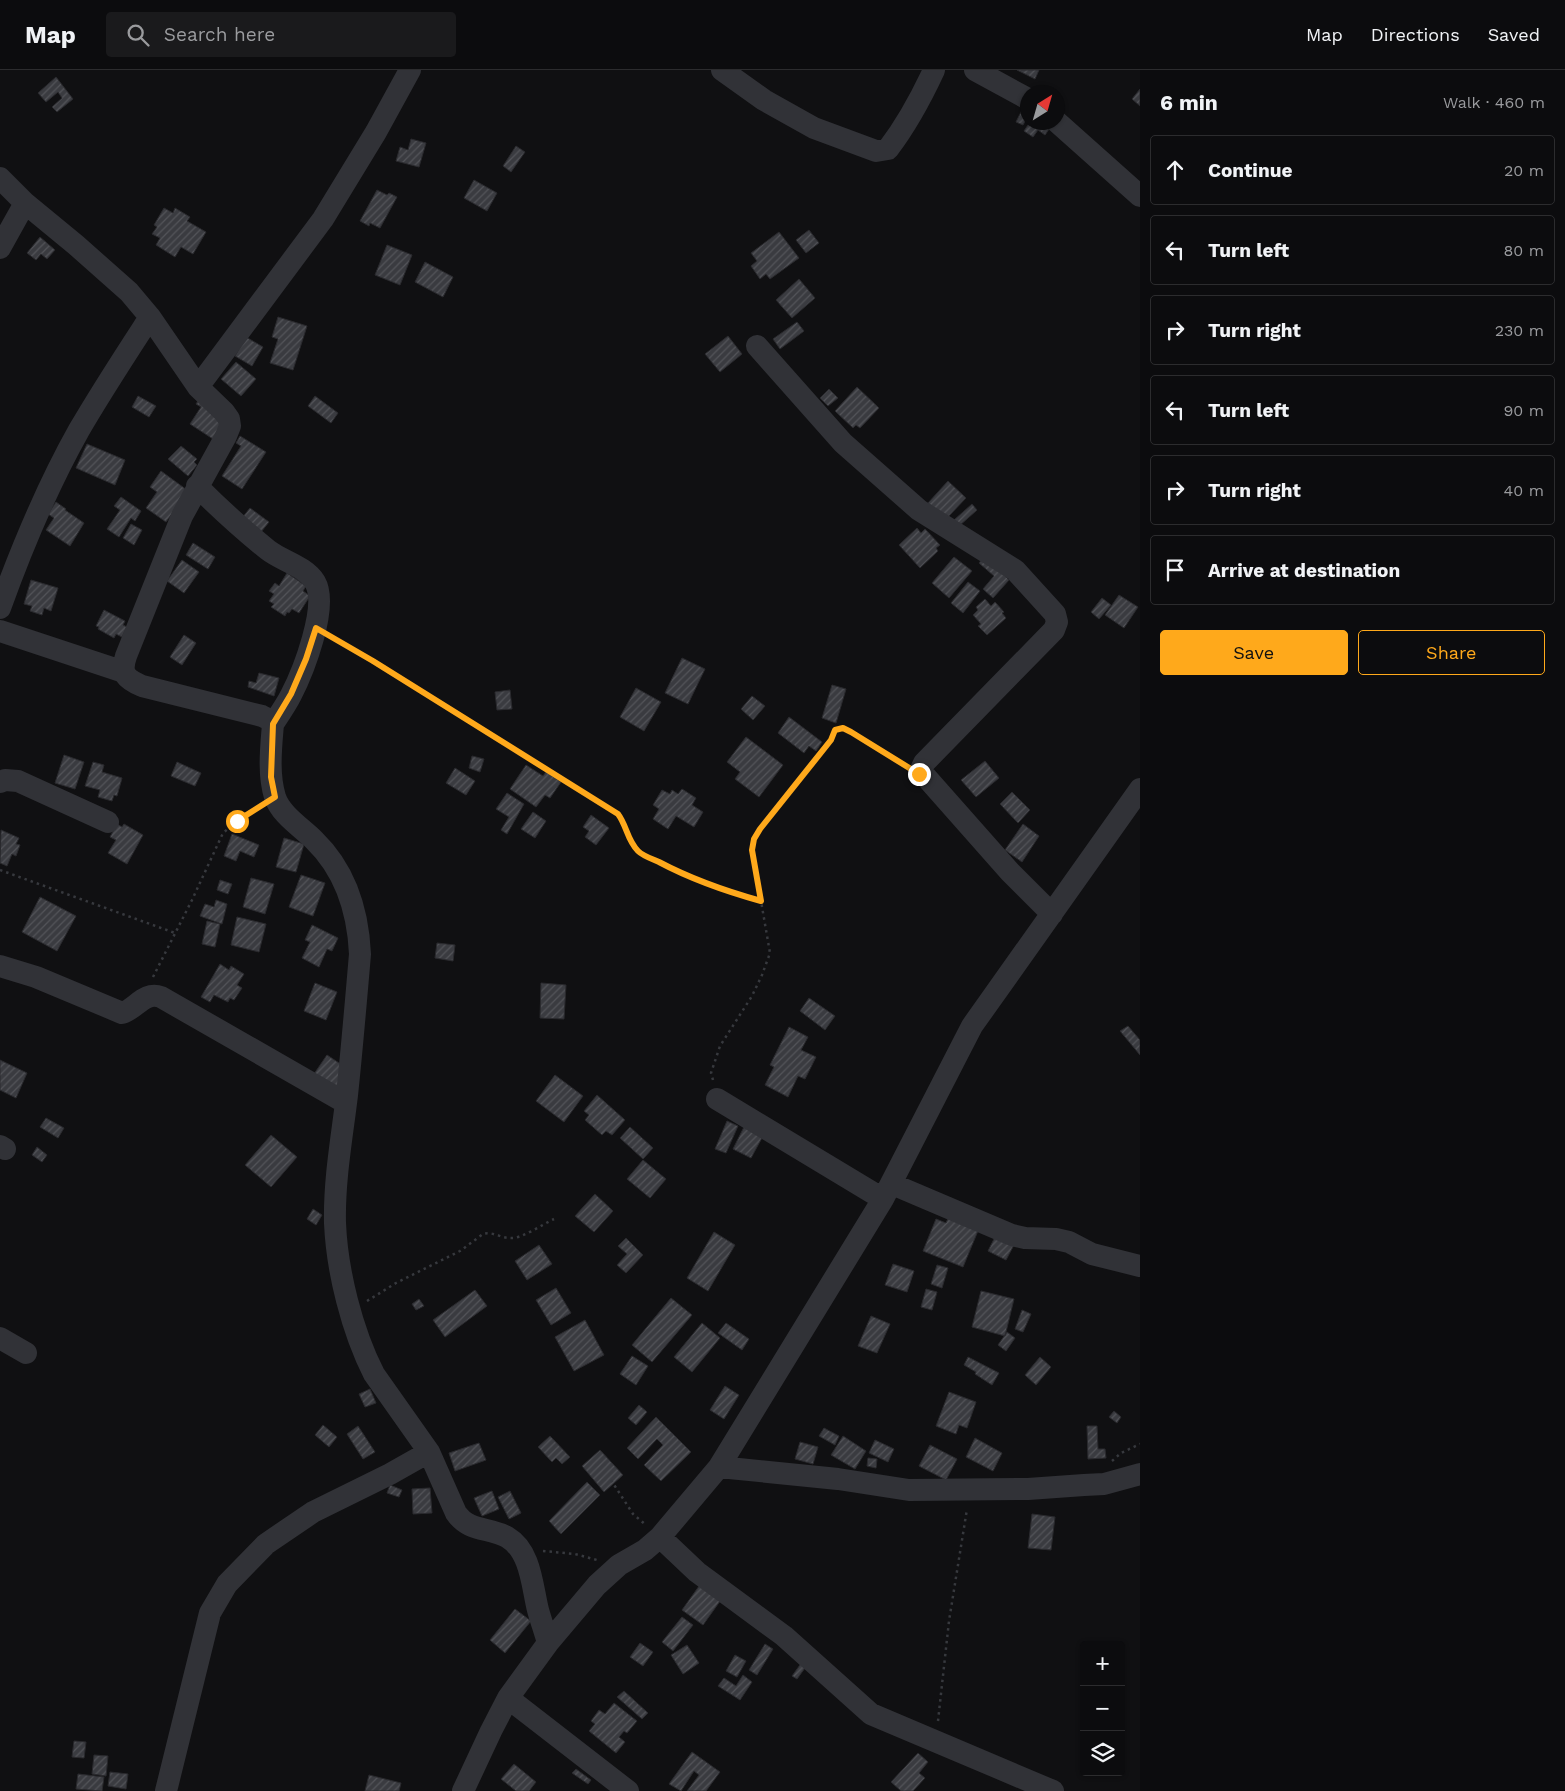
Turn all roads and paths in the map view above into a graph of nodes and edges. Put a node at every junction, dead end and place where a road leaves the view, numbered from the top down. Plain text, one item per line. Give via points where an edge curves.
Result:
1 (410, 70) edge
2 (722, 70) edge
3 (934, 70) edge
4 (975, 70) edge
5 (1020, 95) edge
6 (1065, 129) edge
7 (0, 178) edge
8 (1140, 196) edge
9 (25, 203) junction
10 (0, 248) edge
11 (150, 317) junction
12 (757, 346) dead end
13 (198, 387) junction
14 (197, 486) junction
15 (0, 608) edge
16 (316, 628) junction
17 (0, 631) edge
18 (124, 672) junction
19 (273, 724) junction
20 (919, 774) junction
21 (0, 782) edge
22 (1140, 789) edge
23 (275, 797) junction
24 (108, 822) dead end
25 (0, 870) edge
26 (761, 901) junction
27 (1052, 914) junction
28 (175, 933) junction
29 (0, 966) edge
30 (142, 1000) junction
31 (717, 1099) joint
32 (346, 1103) junction
33 (887, 1192) junction
34 (554, 1219) dead end
35 (1140, 1266) edge
36 (351, 1311) junction
37 (0, 1338) edge
38 (26, 1353) dead end
39 (429, 1452) junction
40 (719, 1468) junction
41 (1140, 1474) edge
42 (611, 1480) dead end
43 (970, 1490) junction
44 (660, 1537) junction
45 (522, 1552) junction
46 (619, 1565) junction
47 (548, 1643) junction
48 (508, 1698) junction
49 (936, 1742) junction
50 (166, 1791) edge
51 (462, 1791) edge
52 (628, 1791) edge
53 (1053, 1791) edge

1 - 13 street via 324,219
2 - 3 street via 764,100 814,128 876,151 888,149 897,137 914,112
4 - 5 street
6 - 8 street
7 - 9 street
9 - 10 street
9 - 11 street via 122,286
11 - 13 street
11 - 15 street via 84,422 49,489 19,555
12 - 20 street via 843,444 919,510 1015,570 1054,614 1057,622 1054,630 924,763
13 - 14 street via 224,412 230,423 211,465
14 - 16 street via 270,552 297,566 315,582 320,607
14 - 18 street via 126,656
16 - 19 street via 291,694
16 - 26 path via 618,814 625,823 630,842 640,853 728,892
17 - 18 street
18 - 19 street via 130,680 142,686 262,716
19 - 23 street via 271,777
20 - 26 path via 851,732 843,728 835,730 831,740 754,839 752,850
20 - 27 street via 926,777
21 - 24 street via 18,781
22 - 27 street
23 - 28 path via 224,833
23 - 32 street via 284,812 332,859 350,895 360,954
25 - 28 path
26 - 31 path via 770,953 752,996 720,1046 711,1073
27 - 33 street via 972,1026
28 - 30 path
29 - 30 street via 36,977 122,1014
30 - 32 street via 161,997
31 - 33 street
32 - 36 street via 338,1159 335,1223 343,1283
33 - 35 street via 1012,1235 1069,1242 1092,1254
33 - 40 street
34 - 36 path via 517,1238 486,1232 479,1235 460,1251 396,1283
36 - 39 street via 361,1346 374,1374
37 - 38 street
39 - 45 street via 461,1520 501,1534
39 - 50 street via 312,1512 266,1544 227,1584 210,1613
40 - 43 street via 838,1479 909,1490
40 - 44 street
41 - 43 street via 1104,1484
42 - 44 path via 634,1514
43 - 49 path via 949,1621
44 - 46 street
44 - 49 street via 697,1572 784,1636 871,1714
45 - 46 path via 575,1554
45 - 47 street
46 - 47 street via 597,1585
47 - 48 street
48 - 51 street
48 - 52 street
49 - 53 street

